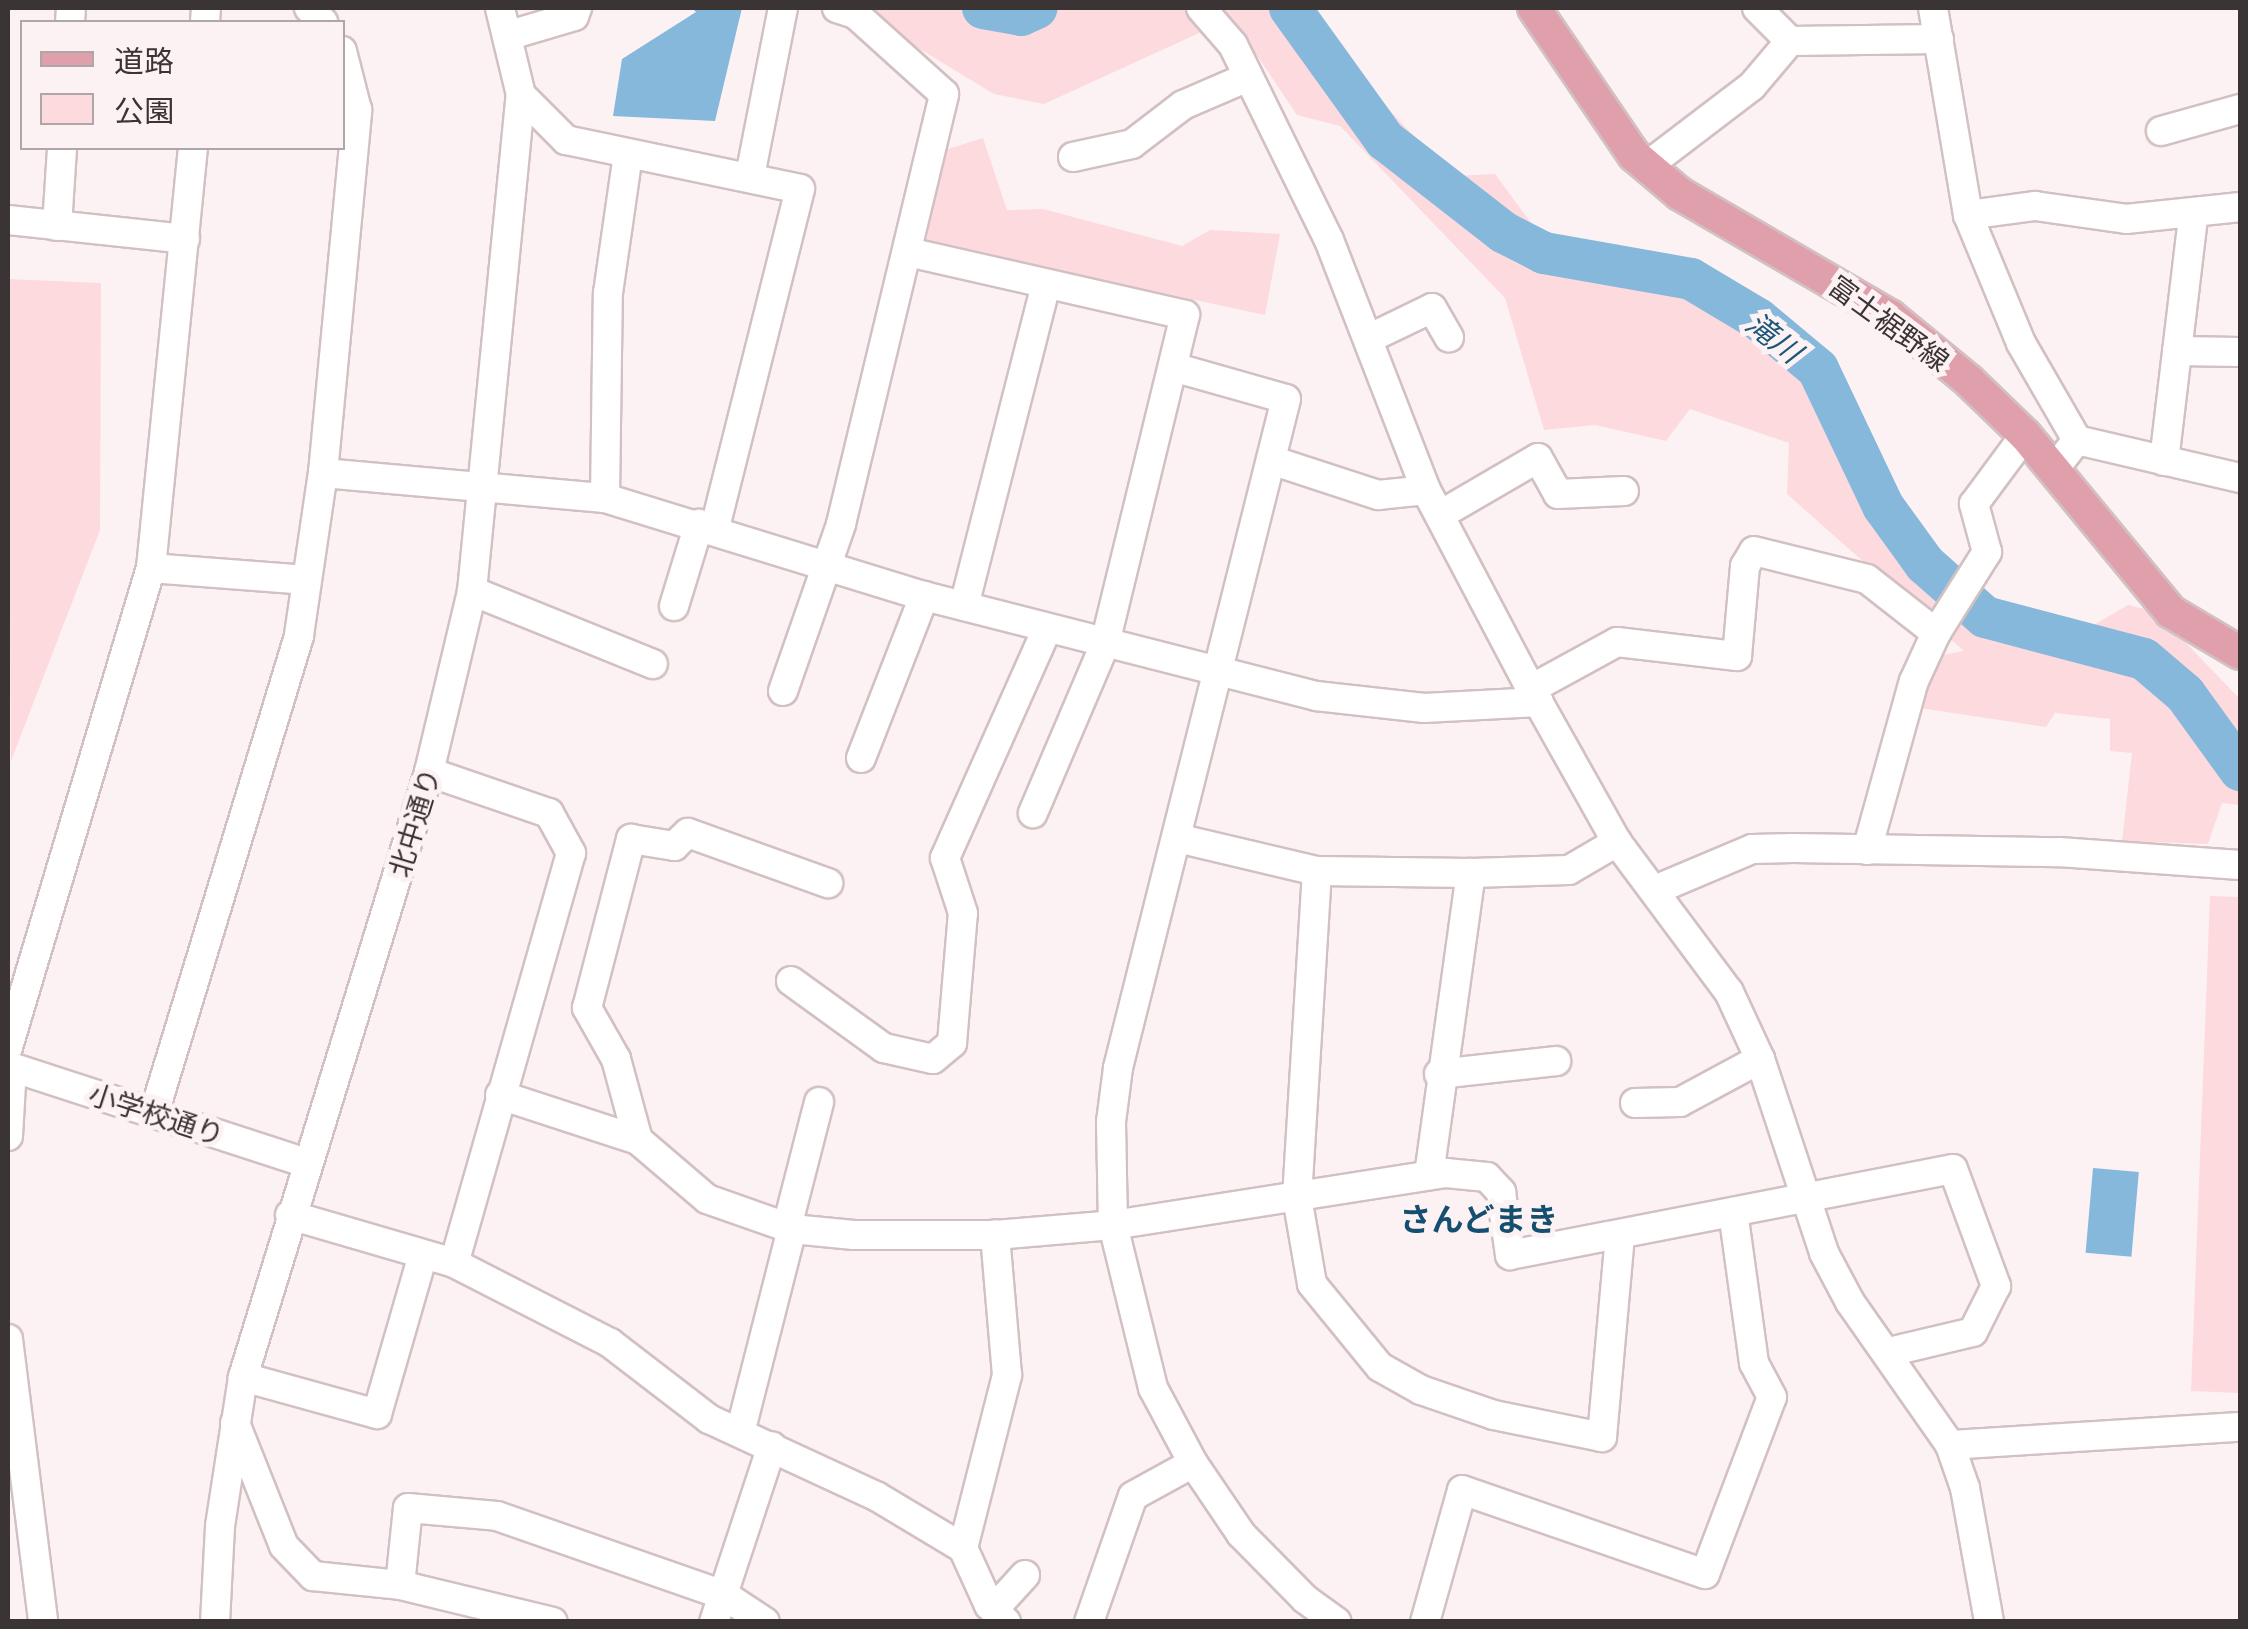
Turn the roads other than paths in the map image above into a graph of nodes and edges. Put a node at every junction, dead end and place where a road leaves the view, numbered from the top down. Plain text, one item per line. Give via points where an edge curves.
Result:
1 (500, 8) edge
2 (577, 8) edge
3 (783, 8) edge
4 (837, 8) edge
5 (1201, 8) edge
6 (1534, 8) edge
7 (1757, 8) edge
8 (1933, 8) edge
9 (510, 34) junction
10 (1939, 39) junction
11 (1790, 41) junction
12 (345, 63) edge
13 (1248, 77) junction
14 (521, 96) junction
15 (2240, 109) edge
16 (2161, 131) dead end
17 (62, 150) edge
18 (194, 150) edge
19 (628, 154) junction
20 (1073, 157) dead end
21 (1647, 166) junction
22 (750, 176) junction
23 (2240, 207) edge
24 (1968, 215) junction
25 (2193, 217) junction
26 (8, 220) edge
27 (57, 226) junction
28 (185, 239) junction
29 (908, 252) junction
30 (1046, 284) junction
31 (1449, 338) dead end
32 (1368, 339) junction
33 (2177, 351) junction
34 (2240, 352) edge
35 (1173, 366) junction
36 (2025, 435) junction
37 (2077, 440) junction
38 (1271, 460) junction
39 (2164, 460) junction
40 (2054, 469) junction
41 (324, 474) junction
42 (2240, 478) edge
43 (484, 489) junction
44 (1624, 491) dead end
45 (605, 498) junction
46 (1433, 503) junction
47 (707, 526) junction
48 (152, 568) junction
49 (828, 569) junction
50 (307, 580) junction
51 (472, 591) junction
52 (924, 596) junction
53 (674, 606) dead end
54 (964, 606) junction
55 (1047, 629) junction
56 (1936, 633) junction
57 (1105, 644) junction
58 (2240, 652) edge
59 (653, 664) dead end
60 (1221, 671) junction
61 (783, 691) dead end
62 (1535, 696) junction
63 (862, 758) dead end
64 (429, 772) junction
65 (1034, 813) dead end
66 (1177, 838) junction
67 (1618, 842) junction
68 (1867, 850) junction
69 (2240, 865) edge
70 (1317, 871) junction
71 (1470, 874) junction
72 (828, 882) dead end
73 (1654, 890) junction
74 (792, 981) dead end
75 (9, 1060) edge
76 (1760, 1060) junction
77 (1556, 1061) dead end
78 (1440, 1074) junction
79 (500, 1095) junction
80 (820, 1102) dead end
81 (1635, 1103) dead end
82 (155, 1110) junction
83 (8, 1136) edge
84 (638, 1140) junction
85 (306, 1163) junction
86 (1428, 1175) junction
87 (1297, 1197) junction
88 (1802, 1198) junction
89 (1733, 1212) junction
90 (290, 1215) junction
91 (1113, 1225) junction
92 (790, 1228) junction
93 (995, 1235) junction
94 (1620, 1235) junction
95 (422, 1258) junction
96 (454, 1263) junction
97 (8, 1339) edge
98 (1888, 1352) junction
99 (243, 1377) junction
100 (234, 1422) junction
101 (2240, 1427) edge
102 (741, 1429) junction
103 (1950, 1445) junction
104 (772, 1446) junction
105 (1193, 1463) junction
106 (963, 1548) junction
107 (1026, 1575) dead end
108 (400, 1584) junction
109 (719, 1609) edge
110 (501, 1615) edge
111 (1000, 1615) edge
112 (43, 1622) edge
113 (214, 1622) edge
114 (553, 1622) edge
115 (765, 1622) edge
116 (1089, 1622) edge
117 (1337, 1622) edge
118 (1425, 1622) edge
119 (1989, 1622) edge

1 - 9 street, 北中通り
2 - 9 street via 574,16
3 - 22 street
4 - 29 street via 855,14 944,94
5 - 13 street via 1233,45
6 - 21 main road, 富士裾野線 via 1609,124
7 - 11 street
8 - 10 street
9 - 14 street, 北中通り
10 - 11 street
10 - 24 street
11 - 21 street via 1752,86
12 - 41 street via 357,110
13 - 20 street via 1183,105 1132,144
13 - 32 street via 1330,240
14 - 19 street via 566,140
14 - 43 street, 北中通り
15 - 16 street
17 - 27 street
18 - 28 street
19 - 22 street
19 - 45 street via 608,294
21 - 36 main road, 富士裾野線 via 1680,194 1890,316
22 - 47 street via 800,189
23 - 25 street
24 - 25 street via 2035,206 2126,220
24 - 37 street via 2021,343
25 - 33 street
26 - 27 street
27 - 28 street
28 - 48 street
29 - 30 street
29 - 49 street
30 - 35 street via 1185,315
30 - 54 street
31 - 32 street via 1432,308
32 - 46 street
33 - 34 street
33 - 39 street
35 - 38 street via 1286,399
35 - 57 street
36 - 40 main road, 富士裾野線
36 - 56 street via 1974,504 1987,552
37 - 39 street
37 - 40 street
38 - 46 street via 1378,494
38 - 60 street
39 - 42 street
40 - 58 main road, 富士裾野線 via 2171,612
41 - 43 street
41 - 50 street
43 - 45 street
43 - 51 street, 北中通り
44 - 46 street via 1558,494 1538,458
45 - 47 street
46 - 62 street
47 - 49 street
47 - 53 street
48 - 50 street
48 - 75 street
49 - 52 street
49 - 61 street
50 - 82 street via 299,635 261,770
51 - 59 street
51 - 64 street, 北中通り
52 - 54 street
52 - 63 street
54 - 55 street
55 - 57 street
55 - 74 street via 945,858 963,913 952,1043 933,1059 884,1048
56 - 62 street via 1867,579 1754,551 1745,566 1737,656 1617,642
56 - 68 street via 1914,681
57 - 60 street
57 - 65 street
60 - 62 street via 1316,696 1424,708
60 - 66 street
62 - 67 street
64 - 79 street via 550,813 571,853
64 - 85 street, 北中通り
66 - 70 street
66 - 91 street via 1118,1068 1111,1122
67 - 71 street via 1568,870
67 - 73 street
68 - 69 street via 2059,852
68 - 73 street via 1752,850
70 - 71 street
70 - 87 street
71 - 78 street
72 - 84 street via 688,833 674,846 632,839 588,1008 616,1059
73 - 76 street via 1730,992
75 - 82 street, 小学校通り
75 - 83 street
76 - 81 street via 1680,1102
76 - 88 street
77 - 78 street
78 - 86 street
79 - 84 street
79 - 96 street
80 - 92 street
82 - 85 street, 小学校通り
84 - 92 street via 707,1200
85 - 90 street, 北中通り
86 - 87 street
86 - 94 street via 1486,1177 1501,1192 1510,1255
87 - 91 street
87 - 94 street via 1312,1284 1380,1367 1421,1390 1494,1415 1602,1437
88 - 89 street
88 - 98 street via 1850,1302
88 - 98 street via 1953,1170 1996,1286 1973,1332
89 - 94 street
89 - 118 street via 1754,1363 1772,1397 1704,1574 1462,1490
90 - 95 street
90 - 99 street, 北中通り
91 - 93 street
91 - 105 street via 1154,1388
92 - 93 street
92 - 102 street
93 - 106 street via 1008,1374
95 - 96 street
95 - 99 street via 377,1414
96 - 102 street via 610,1343 709,1419
97 - 112 street
98 - 103 street
99 - 100 street, 北中通り
100 - 108 street via 294,1562 313,1576
100 - 113 street, 北中通り
101 - 103 street
102 - 104 street
103 - 119 street via 1965,1488
104 - 106 street
104 - 109 street
105 - 116 street via 1133,1496
105 - 117 street via 1241,1534
106 - 111 street
107 - 111 street
108 - 109 street via 408,1508 498,1516
108 - 110 street
109 - 115 street
110 - 114 street

